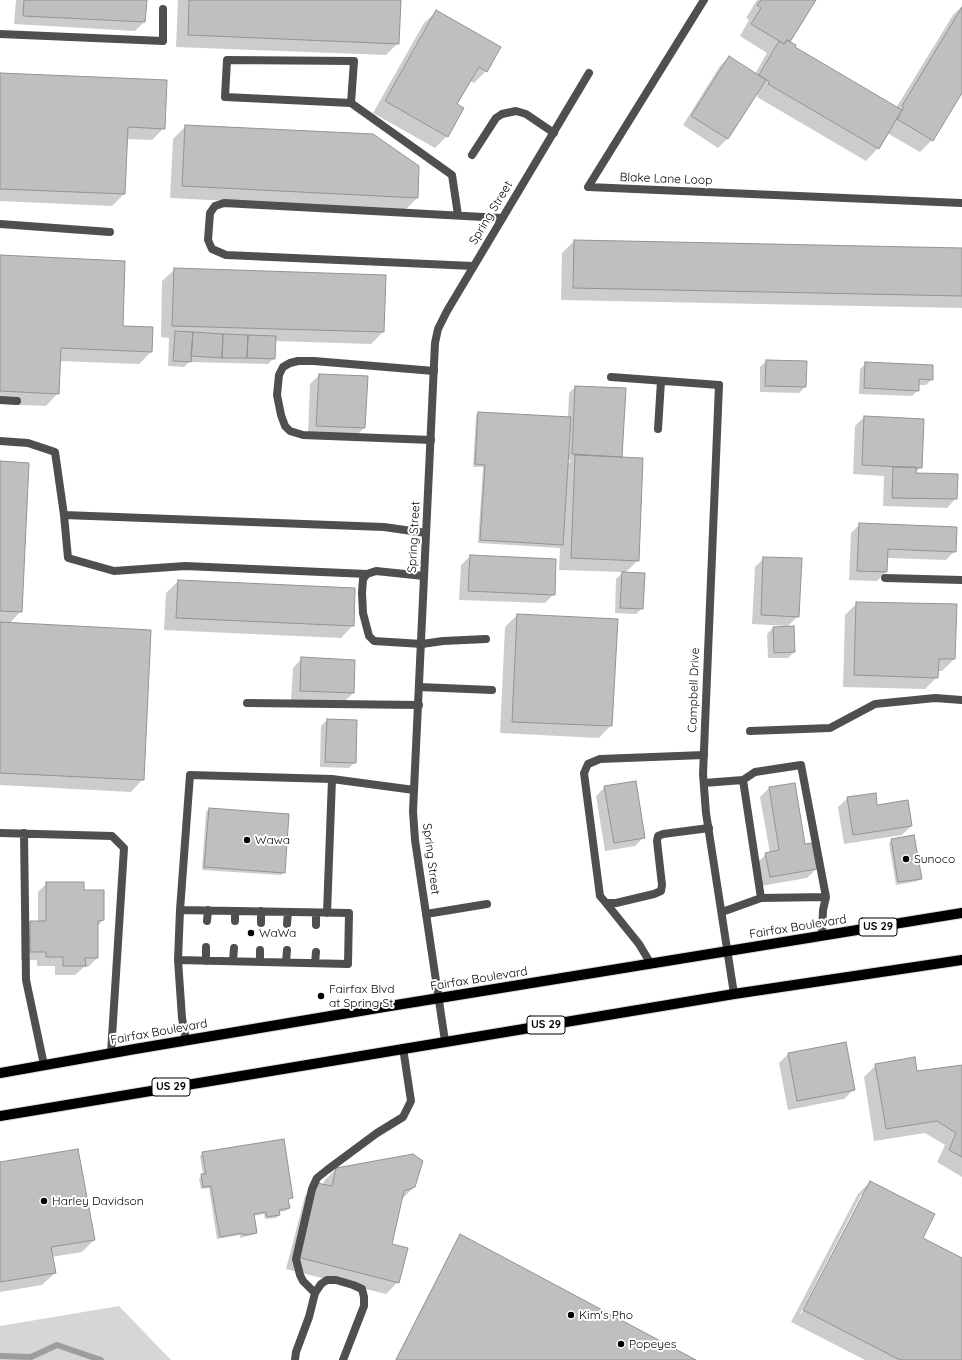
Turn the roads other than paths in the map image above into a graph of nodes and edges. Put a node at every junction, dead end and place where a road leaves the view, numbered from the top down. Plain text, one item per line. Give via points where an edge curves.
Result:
1 (704, 0) edge
2 (163, 9) dead end
3 (0, 34) edge
4 (589, 73) dead end
5 (351, 103) junction
6 (554, 133) junction
7 (472, 155) dead end
8 (962, 203) edge
9 (458, 215) junction
10 (502, 218) junction
11 (0, 224) edge
12 (110, 232) dead end
13 (473, 266) junction
14 (434, 370) junction
15 (611, 377) dead end
16 (660, 381) junction
17 (0, 400) edge
18 (16, 401) dead end
19 (658, 429) dead end
20 (0, 440) edge
21 (431, 440) junction
22 (64, 515) junction
23 (426, 533) junction
24 (367, 574) junction
25 (424, 576) junction
26 (885, 578) dead end
27 (962, 580) edge
28 (486, 639) dead end
29 (422, 644) junction
30 (419, 688) junction
31 (492, 690) dead end
32 (962, 700) edge
33 (247, 703) dead end
34 (419, 704) junction
35 (750, 731) dead end
36 (704, 755) junction
37 (332, 779) junction
38 (743, 780) junction
39 (704, 783) junction
40 (414, 790) junction
41 (709, 828) junction
42 (0, 833) edge
43 (24, 833) junction
44 (826, 897) junction
45 (761, 898) junction
46 (606, 903) junction
47 (487, 904) dead end
48 (180, 910) junction
49 (208, 910) junction
50 (235, 911) junction
51 (261, 911) junction
52 (288, 912) junction
53 (722, 912) junction
54 (316, 913) junction
55 (327, 913) junction
56 (962, 913) edge
57 (426, 914) junction
58 (207, 921) dead end
59 (235, 921) dead end
60 (261, 923) dead end
61 (287, 924) dead end
62 (316, 925) dead end
63 (822, 936) junction
64 (206, 947) dead end
65 (234, 948) dead end
66 (260, 950) dead end
67 (287, 950) dead end
68 (728, 951) junction
69 (316, 952) dead end
70 (178, 960) junction
71 (206, 960) junction
72 (962, 960) edge
73 (233, 961) junction
74 (260, 962) junction
75 (286, 962) junction
76 (315, 963) junction
77 (651, 964) junction
78 (734, 994) junction
79 (438, 998) junction
80 (186, 1040) junction
81 (445, 1041) junction
82 (404, 1048) junction
83 (111, 1053) junction
84 (44, 1065) junction
85 (0, 1073) edge
86 (0, 1116) edge
87 (315, 1293) junction
88 (295, 1360) edge
89 (343, 1360) edge

1 - 8 street, Blake Lane Loop via 588,187
2 - 3 street via 163,41
4 - 6 street, Spring Street
5 - 5 street via 225,97 227,60 354,61
5 - 9 street via 452,175
6 - 7 street via 526,114 516,111 502,114 496,118
6 - 10 street, Spring Street
9 - 10 street
9 - 13 street via 224,203 215,206 210,213 208,240 212,249 226,255
10 - 13 street, Spring Street
11 - 12 street
13 - 14 street, Spring Street via 438,329
14 - 21 street, Spring Street
14 - 21 street via 298,361 283,367 279,375 277,395 285,426 290,431 303,435
15 - 16 street
16 - 19 street
16 - 36 street, Campbell Drive via 719,385
17 - 18 street
20 - 22 street via 28,443 55,452
21 - 23 street, Spring Street
22 - 23 street via 384,528
22 - 24 street via 68,558 114,571 185,566
23 - 25 street, Spring Street
24 - 25 street via 376,571
24 - 29 street via 363,579 362,593 363,614 369,636 374,641
25 - 29 street, Spring Street
26 - 27 street
28 - 29 street
29 - 30 street, Spring Street
30 - 31 street
30 - 34 street, Spring Street
32 - 35 street via 935,698 875,704 830,728
33 - 34 street
34 - 40 street, Spring Street
36 - 39 street, Campbell Drive
36 - 46 street via 600,759 588,764 584,773 600,896
37 - 40 street
37 - 48 street via 190,775
37 - 55 street
38 - 39 street
38 - 44 street via 755,772 801,765
38 - 45 street
39 - 41 street, Campbell Drive
40 - 57 street, Spring Street via 415,840
41 - 46 street via 658,836 661,891
41 - 53 street, Campbell Drive
42 - 43 street
43 - 83 street via 112,836 124,848
43 - 84 street via 26,980
44 - 45 street
44 - 63 street
45 - 53 street
46 - 77 street via 639,944
47 - 57 street
48 - 49 street
48 - 70 street
49 - 50 street
49 - 58 street
50 - 51 street
50 - 59 street
51 - 52 street
51 - 60 street
52 - 54 street
52 - 61 street
53 - 68 street, Campbell Drive
54 - 55 street
54 - 62 street
55 - 76 street via 349,913 348,964
56 - 63 main road, Fairfax Boulevard / US 29
57 - 79 street, Spring Street
63 - 68 main road, Fairfax Boulevard / US 29
64 - 71 street
65 - 73 street
66 - 74 street
67 - 75 street
68 - 77 main road, Fairfax Boulevard / US 29
68 - 78 street, Campbell Drive
69 - 76 street
70 - 71 street
70 - 80 street
71 - 73 street
72 - 78 main road, US 29
73 - 74 street
74 - 75 street
75 - 76 street
77 - 79 main road, Fairfax Boulevard / US 29
78 - 81 main road, US 29
79 - 80 main road, Fairfax Boulevard / US 29
79 - 81 street, Spring Street
80 - 83 main road, Fairfax Boulevard / US 29
81 - 82 main road, US 29
82 - 86 main road, US 29
82 - 87 street via 411,1101 403,1117 327,1170 317,1178 312,1189 296,1259 303,1281
83 - 84 main road, Fairfax Boulevard / US 29
84 - 85 main road, Fairfax Boulevard / US 29
87 - 88 street
87 - 89 street via 320,1284 328,1280 336,1280 362,1289 364,1306

